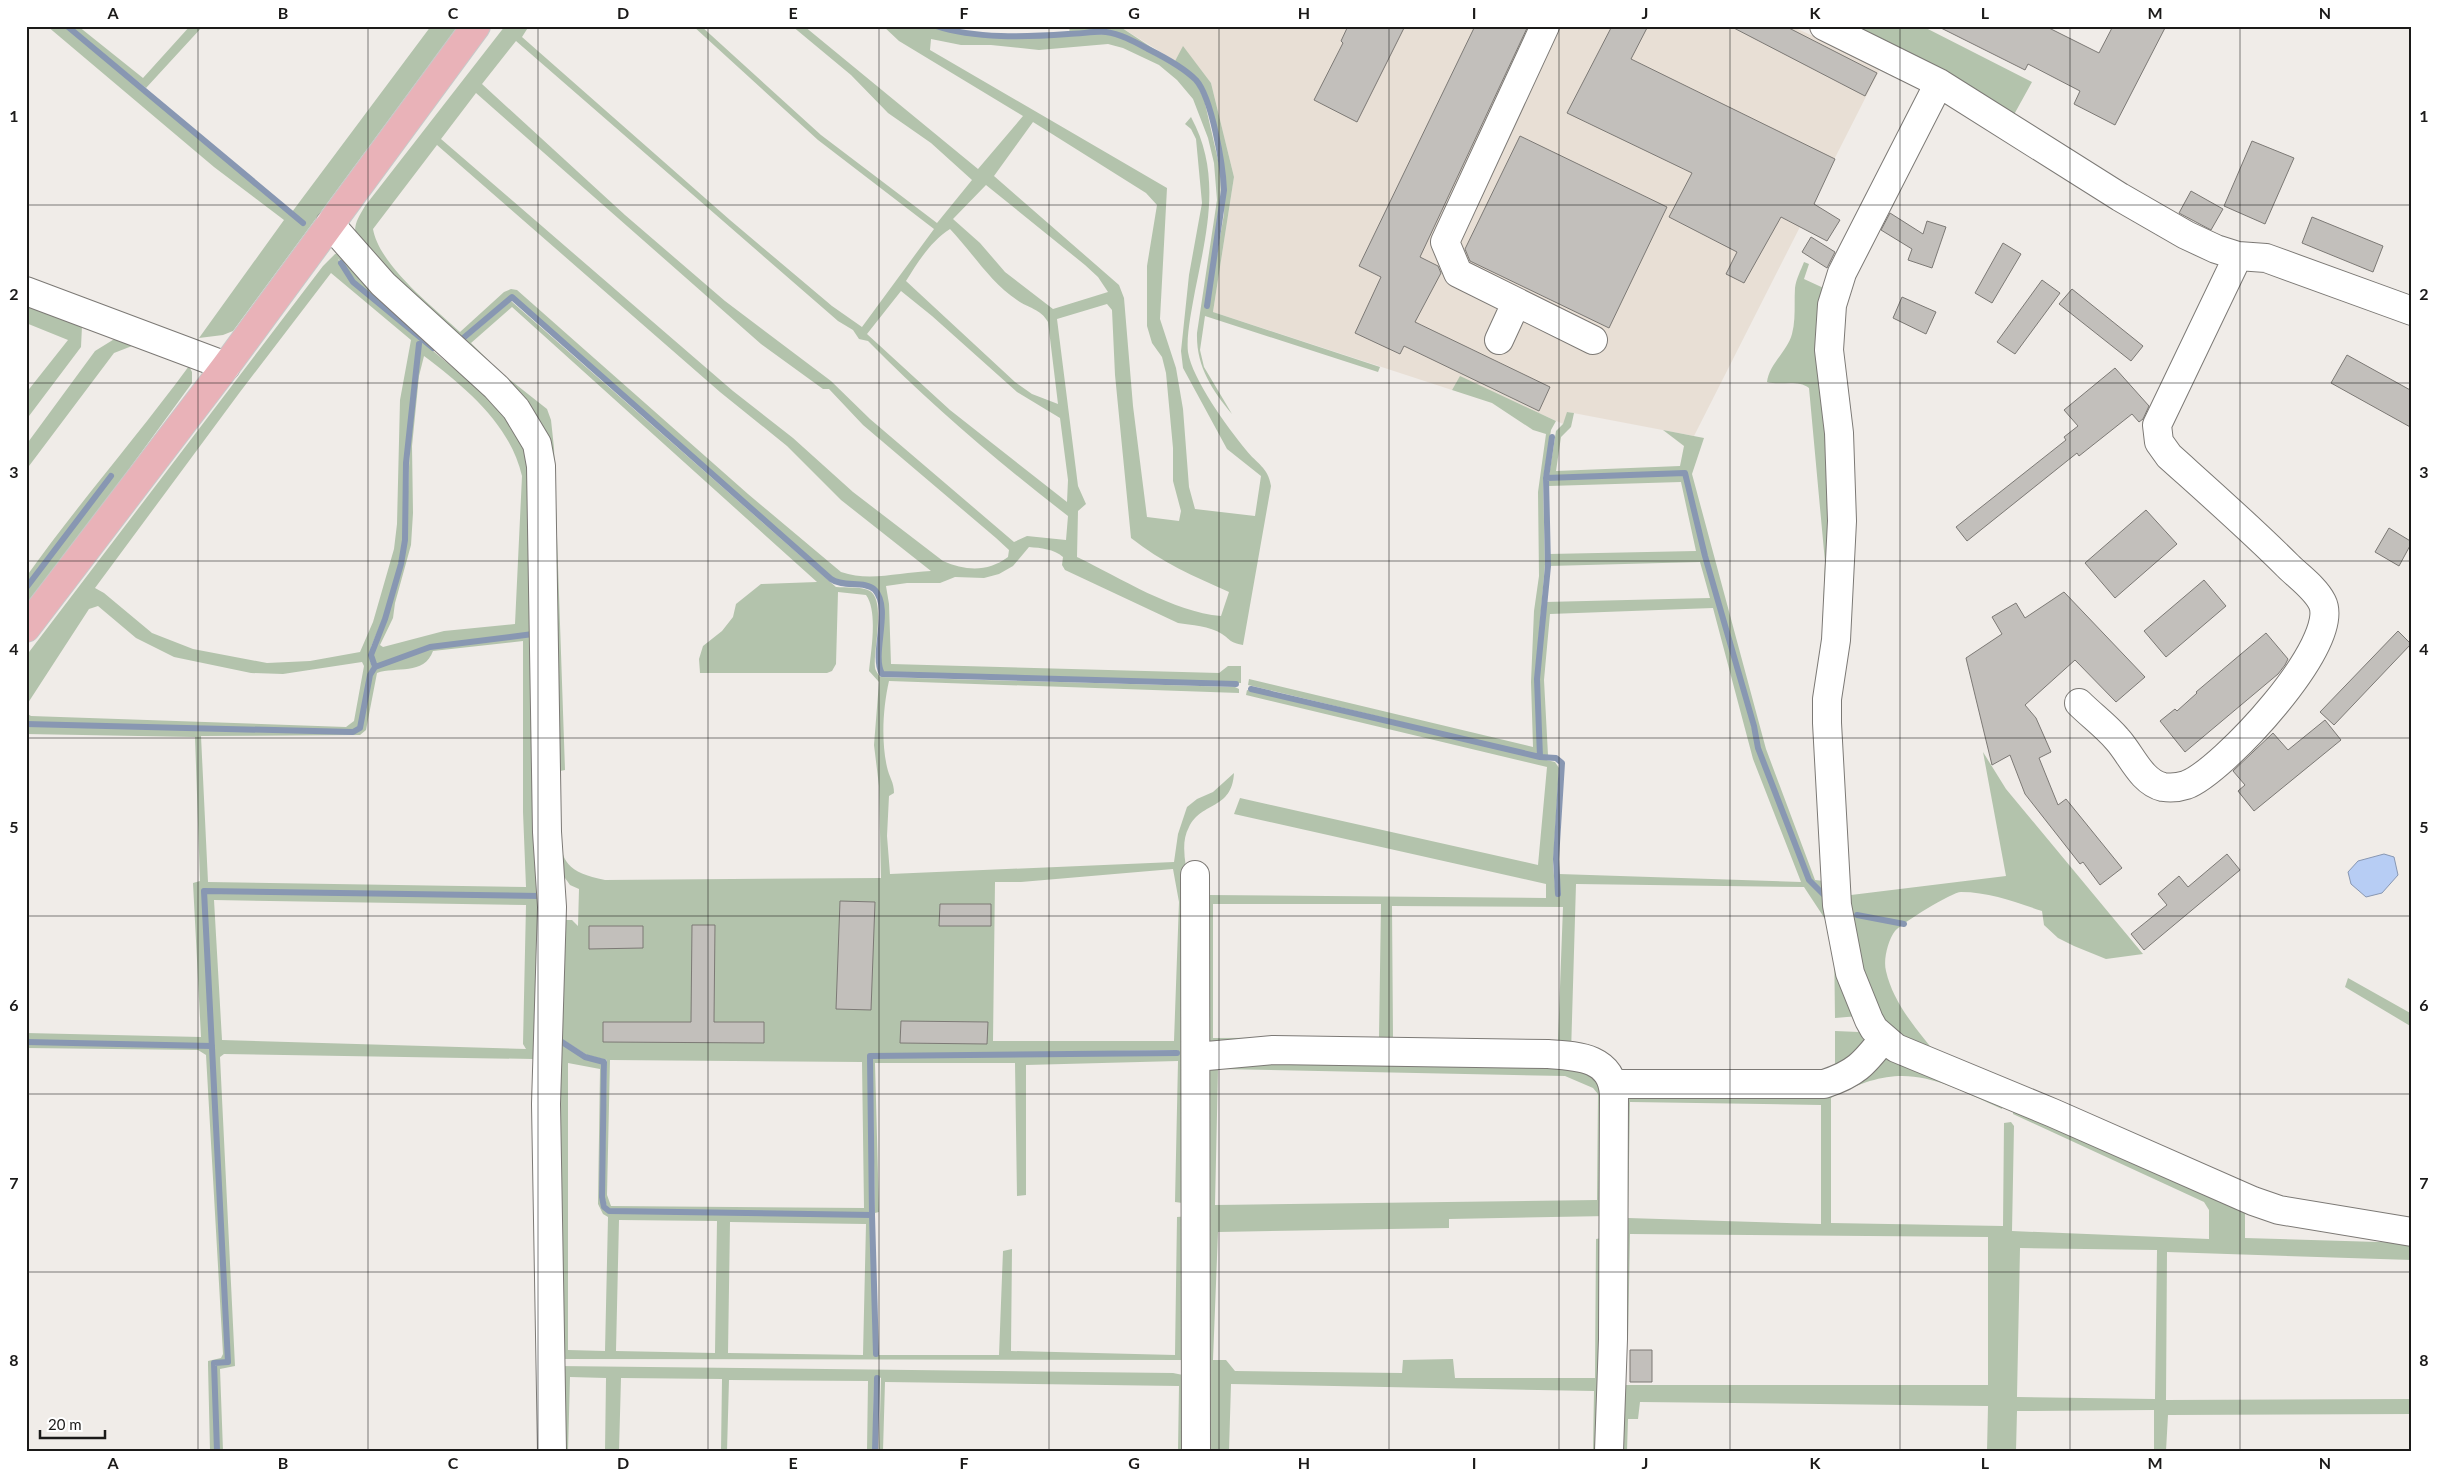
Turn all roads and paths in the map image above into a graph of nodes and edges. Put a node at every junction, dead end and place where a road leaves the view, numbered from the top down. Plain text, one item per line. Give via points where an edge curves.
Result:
1 (476, 26) edge
2 (1545, 26) edge
3 (1824, 26) edge
4 (1939, 84) junction
5 (330, 224) junction
6 (2238, 256) junction
7 (26, 291) edge
8 (1516, 303) junction
9 (2412, 311) edge
10 (1499, 340) dead end
11 (1593, 340) dead end
12 (226, 366) junction
13 (26, 628) edge
14 (2079, 703) dead end
15 (1195, 875) dead end
16 (1884, 1038) junction
17 (1196, 1057) junction
18 (1613, 1084) junction
19 (2412, 1232) edge
20 (552, 1451) edge
21 (1196, 1451) edge
22 (1609, 1451) edge

1 - 5 main road
2 - 8 street via 1445,242 1458,273
3 - 4 street
4 - 6 street via 2120,198 2186,235
4 - 16 street via 1842,273 1832,304 1830,326 1842,521 1836,640 1827,700 1837,905 1850,973 1868,1020
5 - 12 main road
5 - 20 street via 383,284 496,387 516,409 537,444 541,486 547,832 552,907 546,1104
6 - 9 street via 2266,258
6 - 14 street via 2157,425 2159,442 2323,603 2324,617 2318,635 2310,656 2276,705 2211,769 2185,786 2164,787 2147,778 2117,739
7 - 12 street
8 - 10 street
8 - 11 street
12 - 13 main road
15 - 17 street
16 - 18 street via 1846,1077 1824,1084
16 - 19 street via 1896,1048 2253,1201 2279,1210
17 - 18 street via 1273,1050 1548,1054 1588,1059 1602,1066
17 - 21 street
18 - 22 street via 1613,1339

